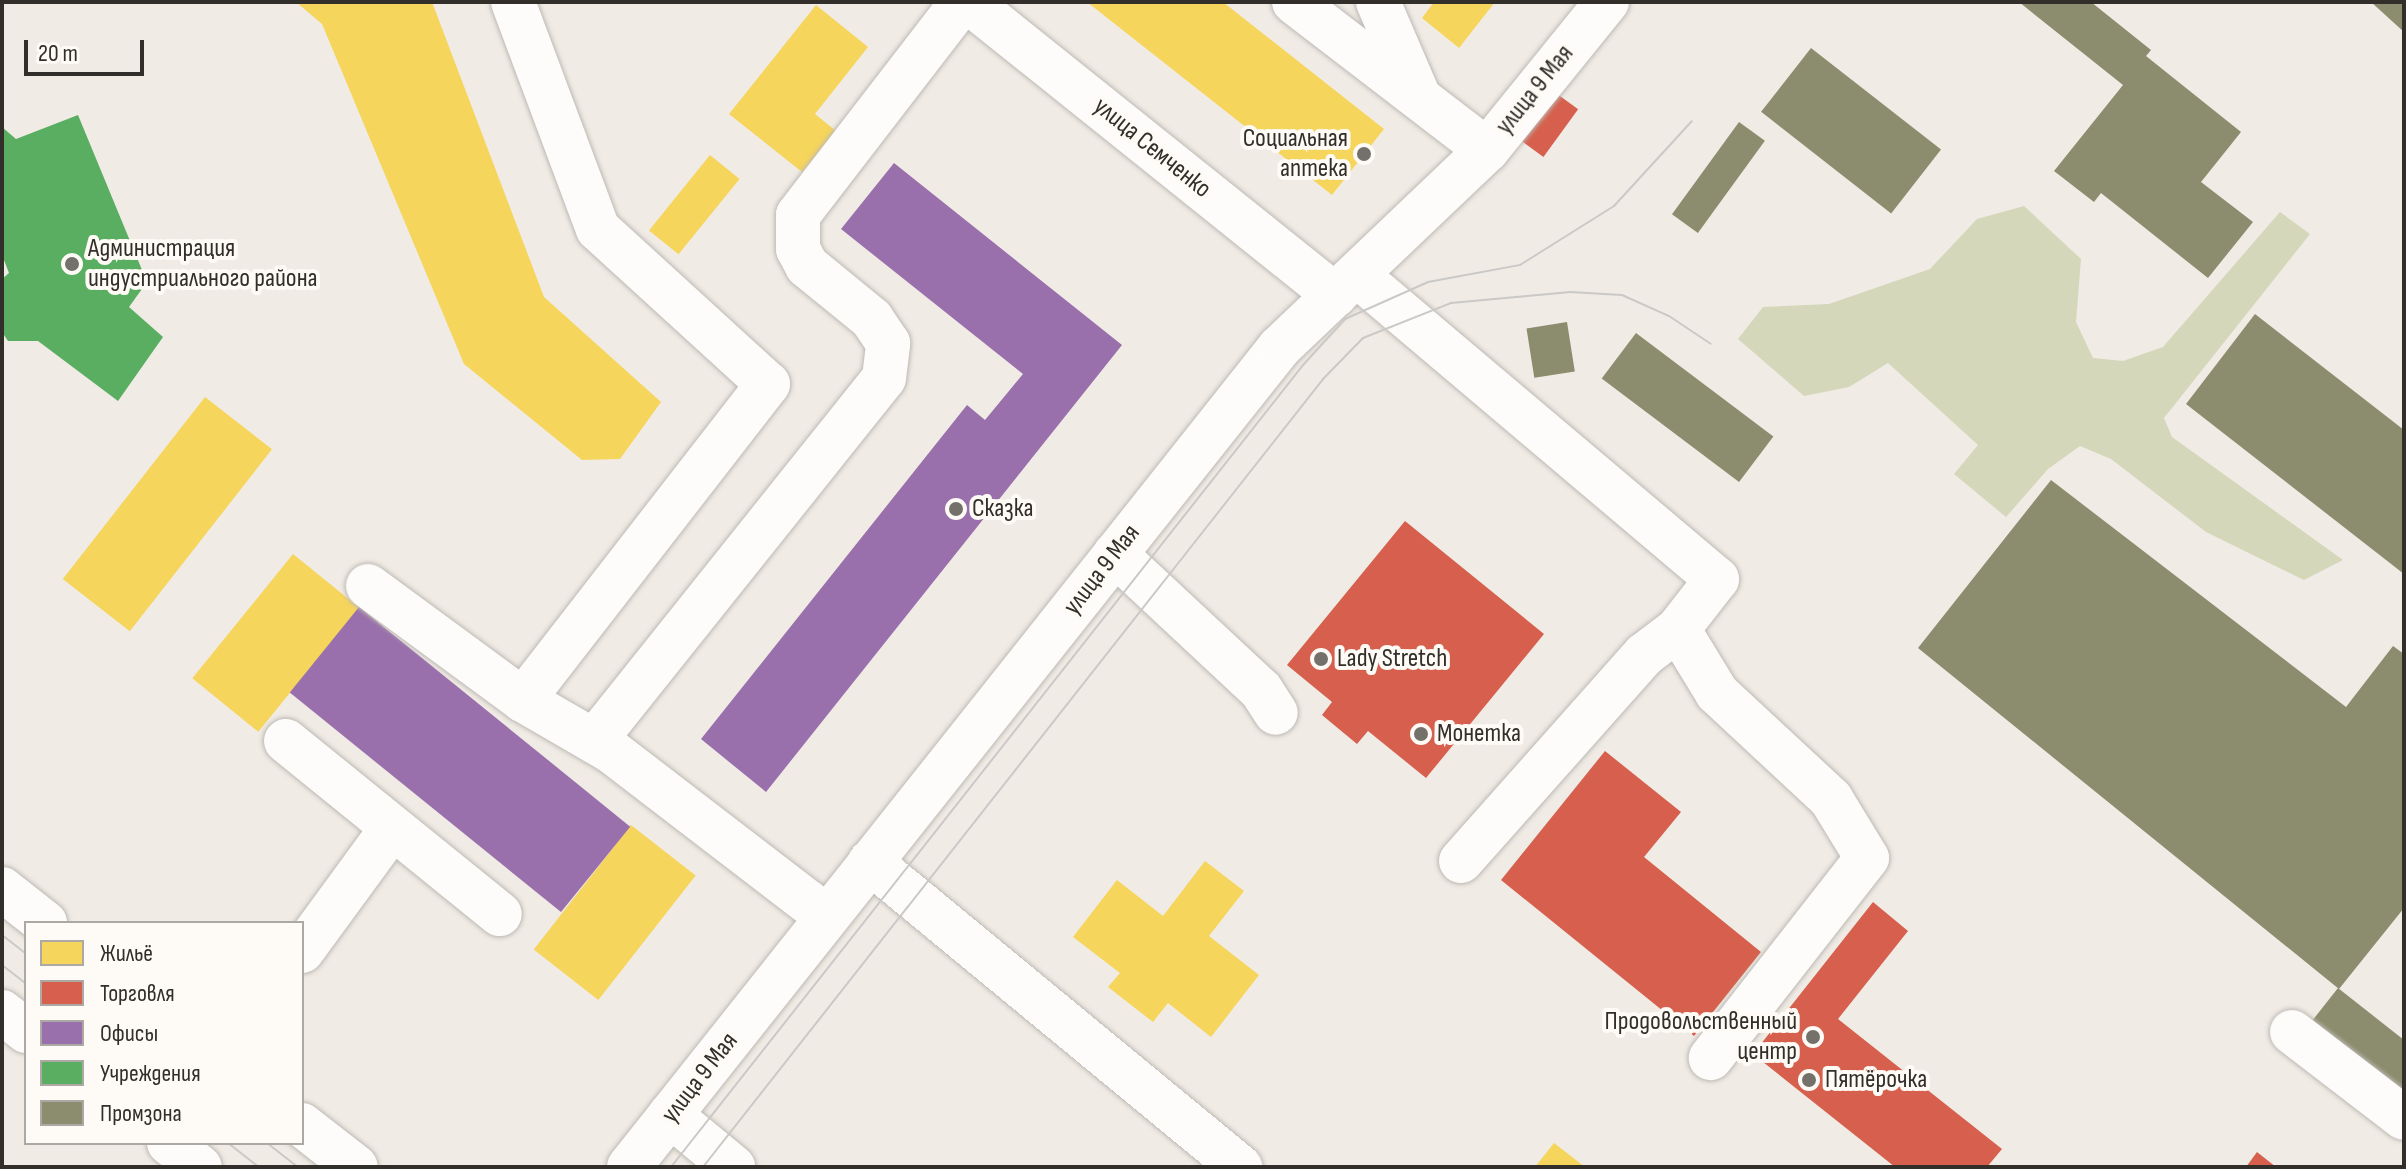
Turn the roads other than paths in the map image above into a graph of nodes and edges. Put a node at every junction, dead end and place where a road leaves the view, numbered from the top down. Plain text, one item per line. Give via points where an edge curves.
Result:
1 (513, 2) edge
2 (962, 2) edge
3 (969, 2) edge
4 (1294, 2) edge
5 (1378, 2) edge
6 (1607, 2) edge
7 (1419, 97) junction
8 (1487, 150) junction
9 (1347, 285) junction
10 (1115, 554) junction
11 (368, 586) dead end
12 (1678, 629) junction
13 (523, 700) junction
14 (1276, 713) dead end
15 (595, 740) junction
16 (286, 741) dead end
17 (392, 828) junction
18 (1461, 861) dead end
19 (870, 862) junction
20 (2, 889) edge
21 (500, 914) dead end
22 (827, 917) junction
23 (42, 921) edge
24 (304, 948) edge
25 (2, 1012) edge
26 (24, 1029) edge
27 (2292, 1032) dead end
28 (1711, 1058) dead end
29 (670, 1115) junction
30 (2404, 1118) edge
31 (304, 1127) edge
32 (172, 1145) edge
33 (200, 1167) edge
34 (356, 1167) edge
35 (629, 1167) edge
36 (733, 1167) edge
37 (1240, 1167) edge

1 - 13 street via 598,229 768,384
2 - 15 street via 798,215 798,249 807,266 872,319 888,343 884,378
3 - 9 street, улица Семченко
4 - 7 street
5 - 7 street
6 - 8 street, улица 9 Мая
7 - 8 street
8 - 9 street, улица 9 Мая
9 - 10 street, улица 9 Мая via 1279,348
9 - 12 street, улица Семченко via 1717,579
10 - 14 street via 1261,690
10 - 19 street, улица 9 Мая
11 - 13 street
12 - 18 street via 1644,655
12 - 28 street via 1717,693 1831,799 1867,858
13 - 15 street
15 - 22 street
16 - 17 street
17 - 21 street
17 - 24 street
19 - 22 street, улица 9 Мая
19 - 37 street
20 - 23 street
22 - 29 street, улица 9 Мая
25 - 26 street
27 - 30 street
29 - 35 street, улица 9 Мая
29 - 36 street
31 - 34 street
32 - 33 street

